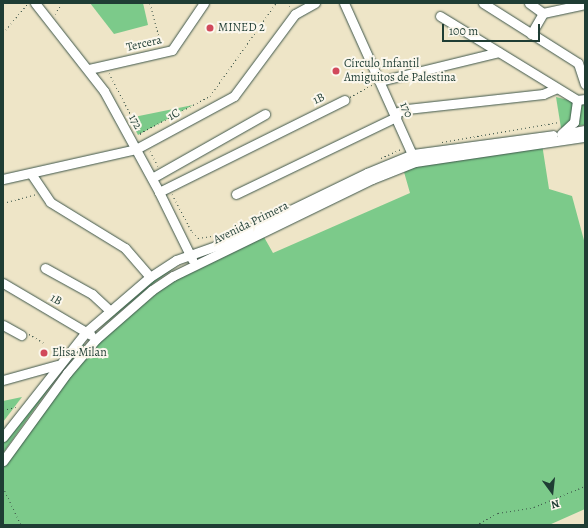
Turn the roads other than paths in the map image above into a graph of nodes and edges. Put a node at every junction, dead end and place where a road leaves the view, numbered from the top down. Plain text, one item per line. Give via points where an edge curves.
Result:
1 (35, 3) edge
2 (204, 3) edge
3 (315, 3) edge
4 (344, 3) edge
5 (483, 3) edge
6 (529, 3) edge
7 (585, 4) edge
8 (543, 13) junction
9 (440, 16) dead end
10 (531, 34) junction
11 (499, 52) junction
12 (581, 62) edge
13 (89, 69) junction
14 (380, 81) junction
15 (585, 84) edge
16 (557, 88) junction
17 (344, 100) road end
18 (581, 100) edge
19 (265, 114) dead end
20 (395, 115) junction
21 (585, 130) edge
22 (561, 134) junction
23 (585, 137) edge
24 (136, 149) junction
25 (414, 158) junction
26 (32, 174) junction
27 (152, 178) junction
28 (3, 179) edge
29 (159, 192) junction
30 (236, 194) dead end
31 (189, 254) junction
32 (196, 263) junction
33 (46, 268) dead end
34 (150, 277) junction
35 (3, 283) edge
36 (110, 311) junction
37 (3, 325) edge
38 (86, 332) junction
39 (21, 335) dead end
40 (96, 340) junction
41 (58, 366) junction
42 (3, 380) edge
43 (3, 437) edge
44 (3, 461) edge

1 - 13 street, 172
2 - 13 street, Tercera via 172,50
3 - 24 street, 1C via 295,14 234,96
4 - 14 street, 170
5 - 10 street
6 - 8 street
7 - 8 street
8 - 10 street
9 - 11 street
10 - 12 street
11 - 14 street
11 - 16 street
12 - 15 street
13 - 24 street, 172
14 - 20 street, 170
16 - 18 street
16 - 20 street via 543,94 407,109
17 - 29 street, 1B
18 - 22 street via 574,122
19 - 27 street
20 - 25 street, 170
20 - 30 street
21 - 22 street, Avenida Primera
22 - 25 street, Avenida Primera
23 - 25 street, Avenida Primera
24 - 26 street, 1C
24 - 27 street, 172
25 - 31 street, Avenida Primera via 367,173 216,246
25 - 32 street, Avenida Primera
26 - 28 street, 1C
26 - 34 street via 42,192 59,209 125,248
27 - 29 street, 172
29 - 31 street, 172
31 - 32 street, 172
31 - 34 street, Avenida Primera
32 - 40 street, Avenida Primera via 152,290
33 - 36 street via 92,294
34 - 36 street, Avenida Primera
35 - 38 street, 1B
36 - 38 street, Avenida Primera
37 - 39 street
38 - 40 street, 1B
38 - 41 street, Avenida Primera
40 - 44 street, Avenida Primera via 67,373
41 - 42 street
41 - 43 street, Avenida Primera

